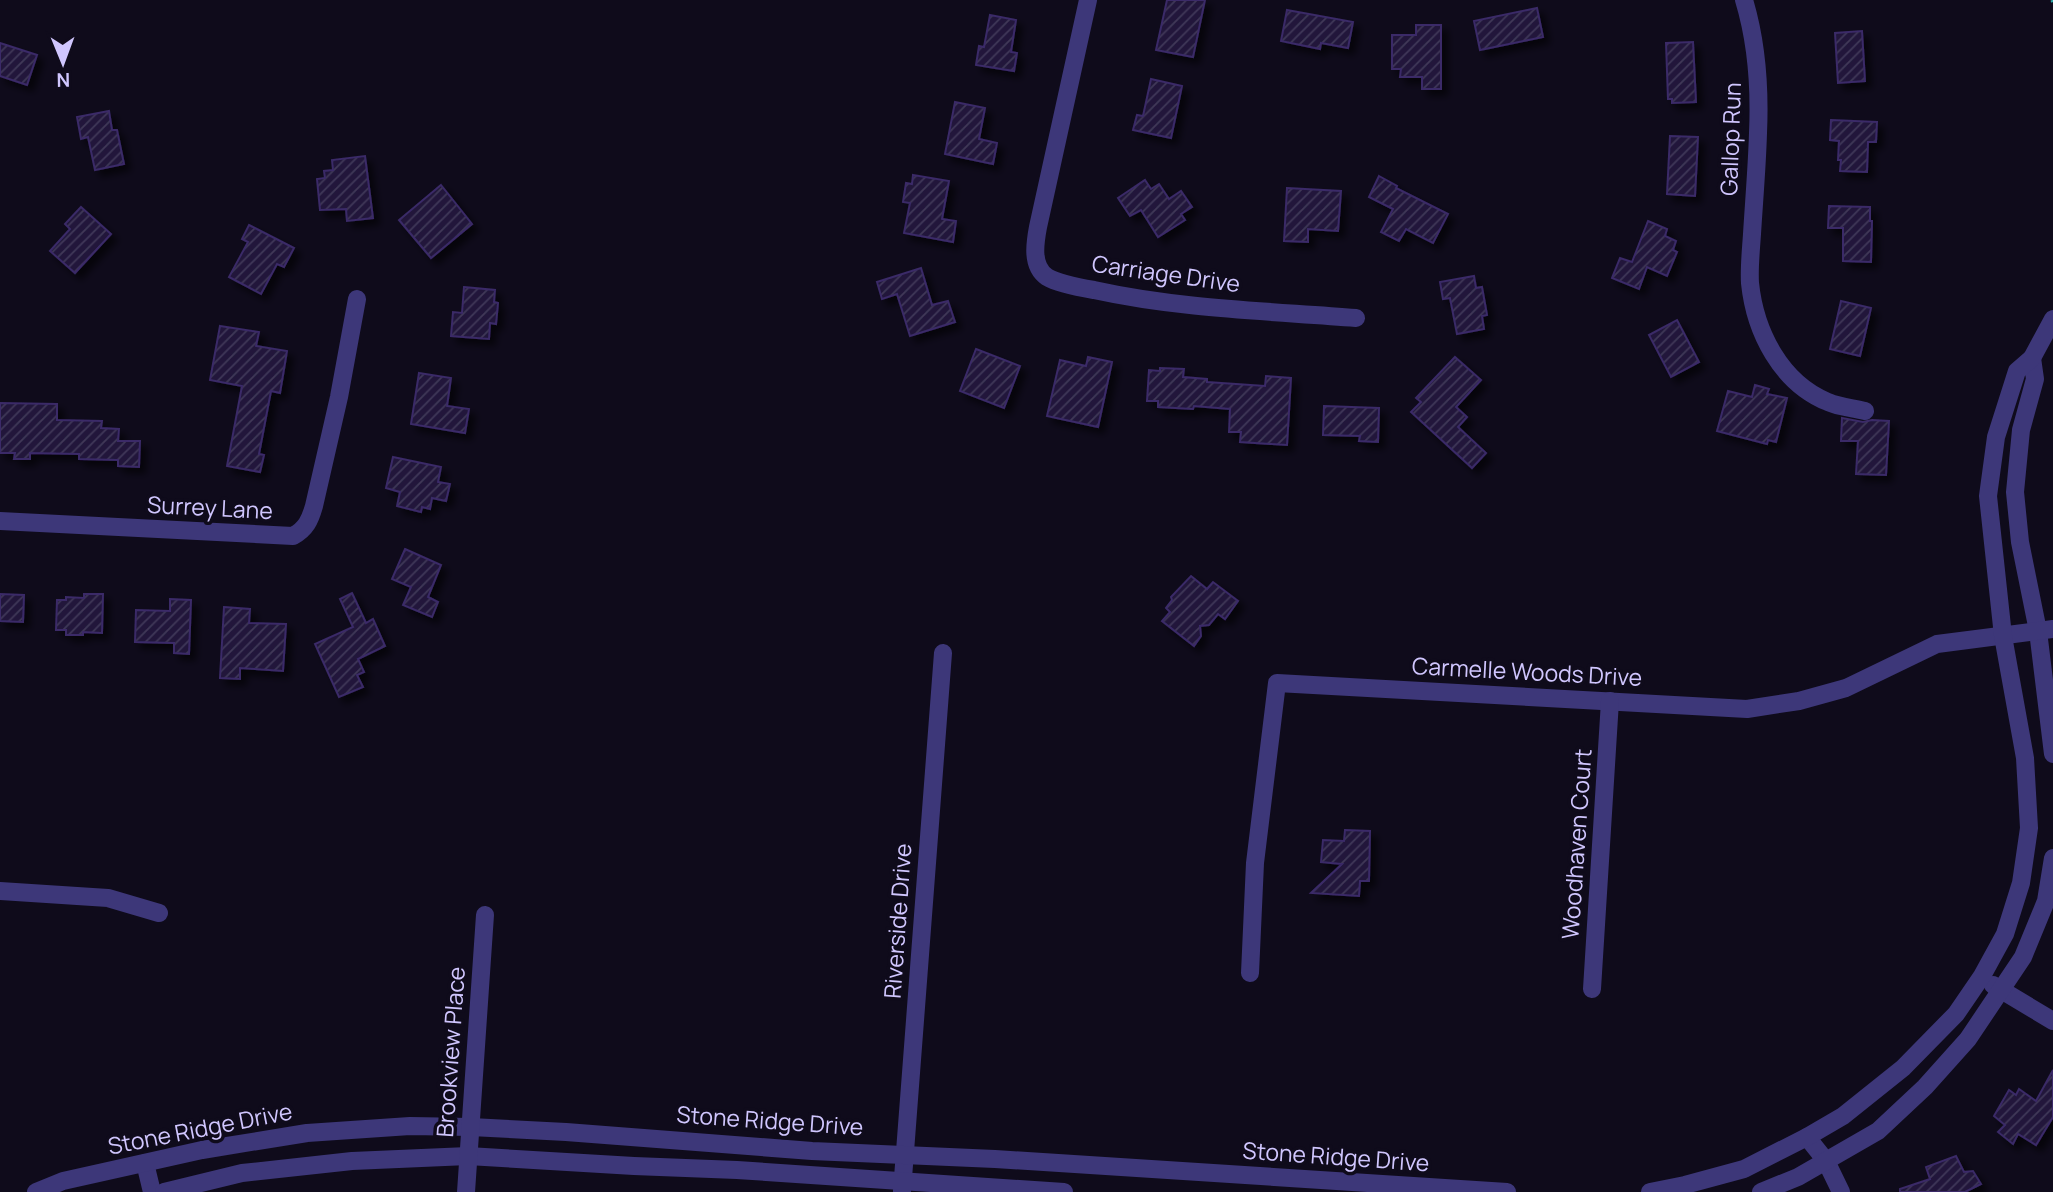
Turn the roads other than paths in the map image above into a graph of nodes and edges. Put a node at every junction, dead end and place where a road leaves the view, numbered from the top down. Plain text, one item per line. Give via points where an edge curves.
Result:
1 (1088, 0) edge
2 (1744, 0) edge
3 (357, 299) dead end
4 (1356, 318) dead end
5 (2053, 319) edge
6 (2032, 358) junction
7 (1865, 411) dead end
8 (0, 522) edge
9 (2045, 630) edge
10 (2003, 636) junction
11 (943, 653) dead end
12 (1610, 701) junction
13 (2053, 754) edge
14 (2053, 858) edge
15 (0, 891) edge
16 (159, 912) dead end
17 (485, 915) dead end
18 (1250, 973) dead end
19 (1982, 976) junction
20 (1592, 989) dead end
21 (2001, 991) junction
22 (2053, 1021) edge
23 (471, 1127) junction
24 (1807, 1137) junction
25 (905, 1154) junction
26 (468, 1156) junction
27 (1826, 1161) junction
28 (145, 1163) junction
29 (1241, 1184) edge
30 (903, 1186) edge
31 (36, 1192) edge
32 (152, 1192) edge
33 (164, 1192) edge
34 (466, 1192) edge
35 (1064, 1192) edge
36 (1507, 1192) edge
37 (1650, 1192) edge
38 (1761, 1192) edge
39 (1841, 1192) edge

1 - 4 street, Carriage Drive via 1036,234 1039,269 1048,278 1128,298
2 - 7 street, Gallop Run via 1758,74 1750,281 1755,309 1780,366 1799,385 1832,404
3 - 8 street, Surrey Lane via 314,506 310,520 293,537
5 - 6 street
6 - 9 street via 2035,379 2021,430 2015,492 2020,542
6 - 10 street via 2017,371 1996,437 1988,496
9 - 10 street, Carmelle Woods Drive
9 - 13 street
10 - 12 street, Carmelle Woods Drive via 1937,644 1846,688 1799,701 1747,709
10 - 19 street via 2025,758 2029,828 2016,902
11 - 25 street, Riverside Drive
12 - 18 street, Carmelle Woods Drive via 1277,683 1255,863
12 - 20 street, Woodhaven Court
14 - 21 street via 2046,901 2023,957
15 - 16 street via 108,898
17 - 23 street, Brookview Place
19 - 21 street
19 - 24 street via 1956,1014 1903,1068 1843,1116
21 - 22 street
21 - 27 street via 1968,1039 1925,1087 1878,1131
23 - 25 street, Stone Ridge Drive
23 - 26 street, Brookview Place
23 - 28 street, Stone Ridge Drive via 307,1133
24 - 27 street
24 - 37 street via 1744,1169
25 - 29 street, Stone Ridge Drive
25 - 30 street, Riverside Drive
26 - 30 street
26 - 33 street via 352,1161 242,1173
26 - 34 street, Brookview Place
27 - 38 street
27 - 39 street
28 - 31 street, Stone Ridge Drive via 63,1181
28 - 32 street
29 - 36 street, Stone Ridge Drive
30 - 35 street

